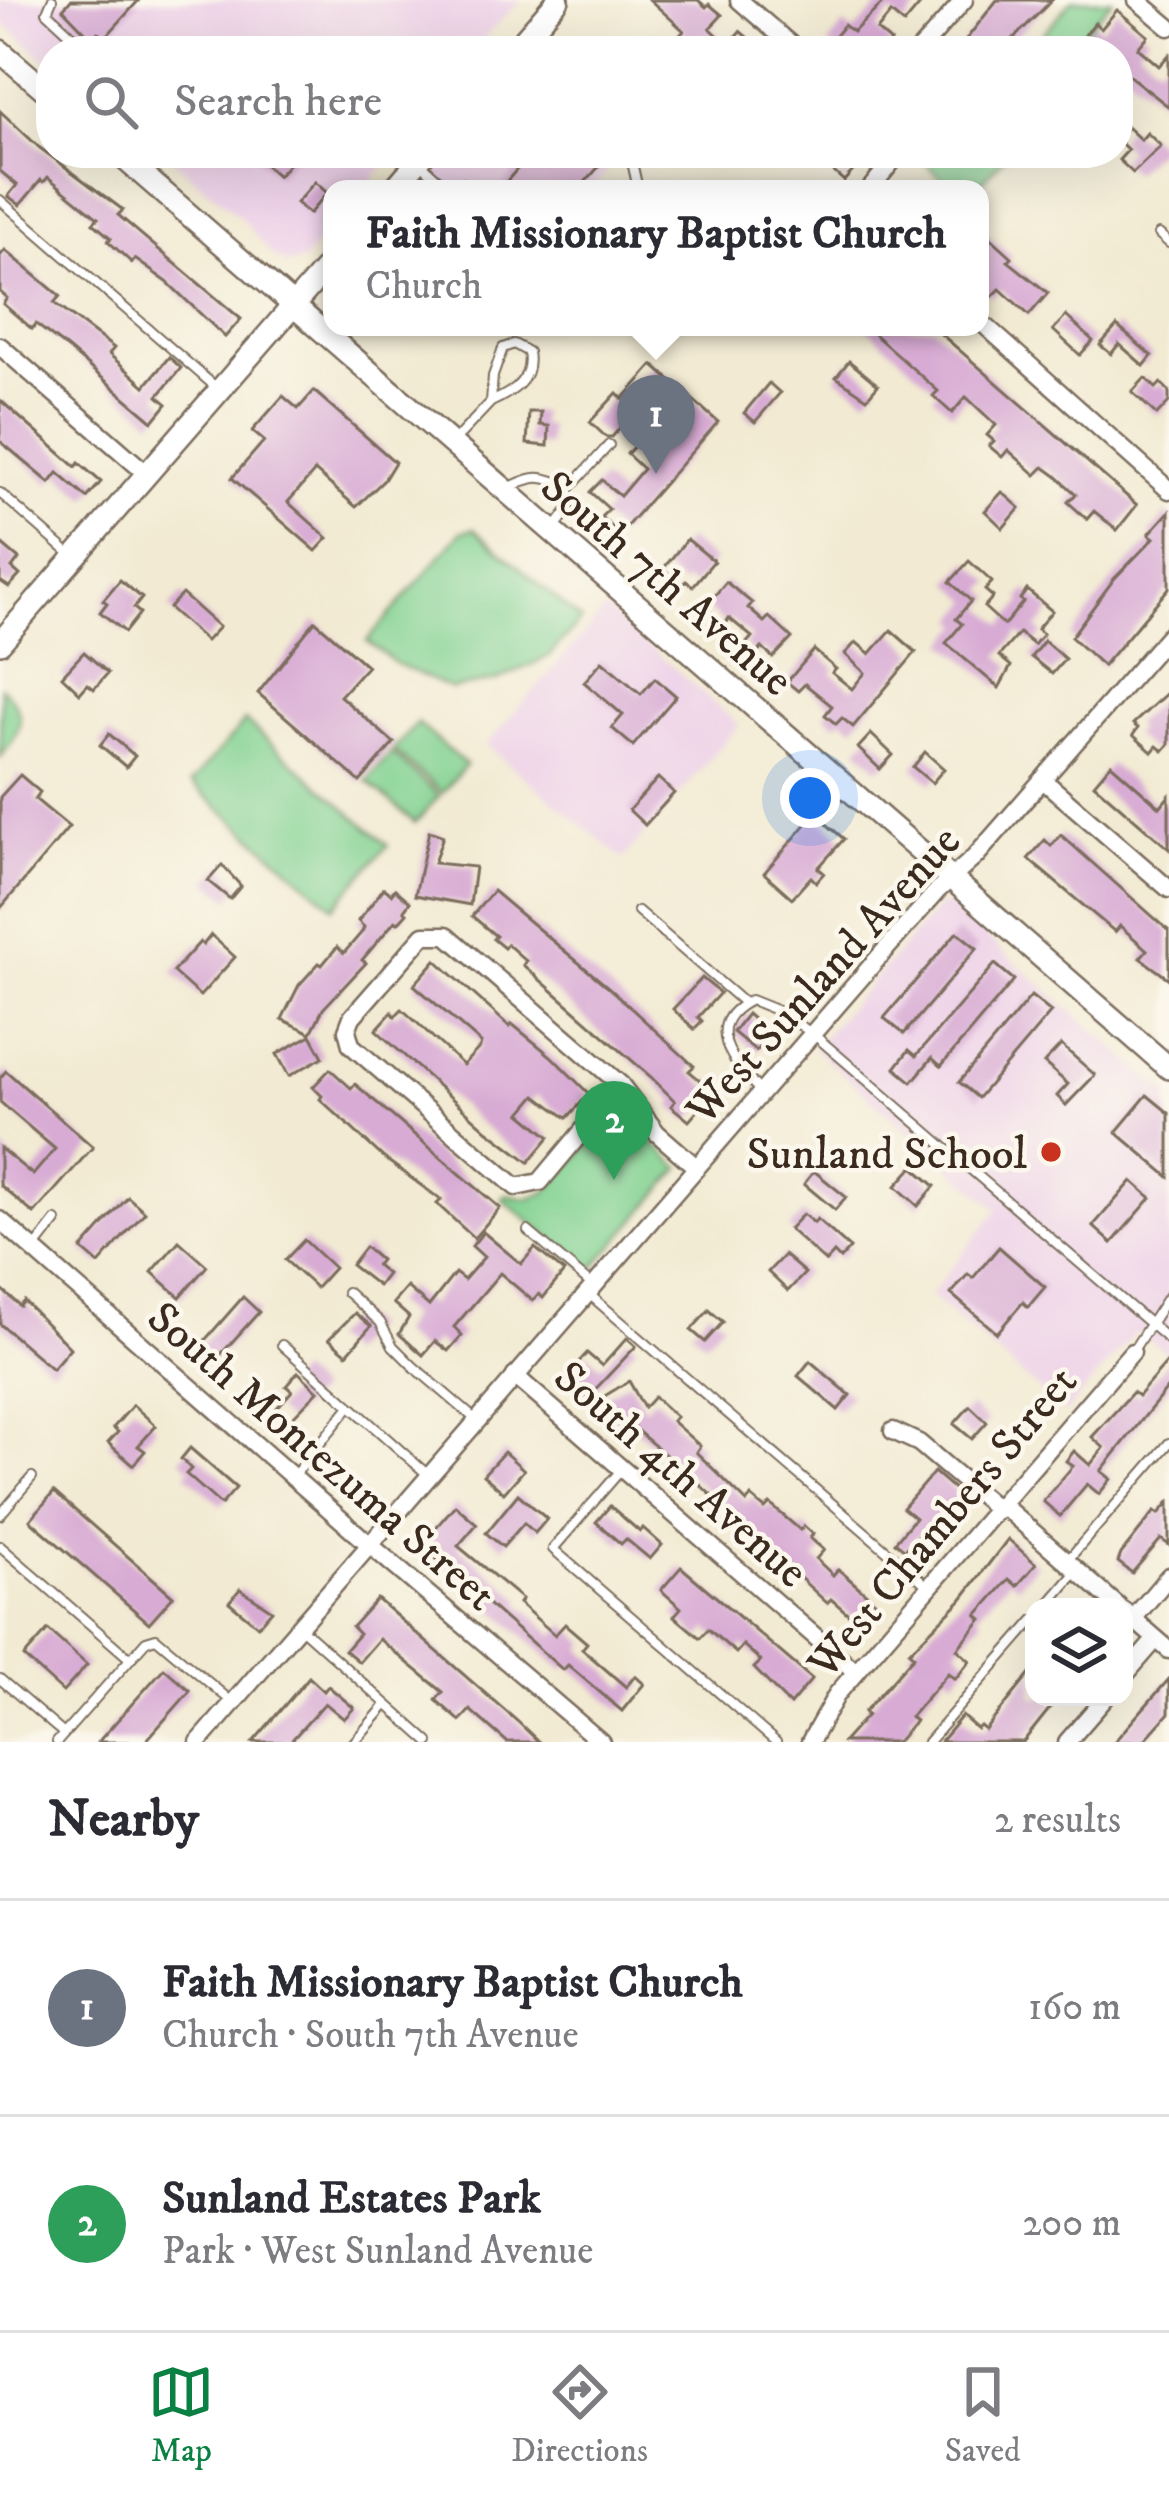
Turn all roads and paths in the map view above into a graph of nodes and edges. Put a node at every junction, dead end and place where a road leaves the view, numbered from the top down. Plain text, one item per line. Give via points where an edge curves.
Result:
1 (52, 0) edge
2 (558, 0) edge
3 (739, 0) edge
4 (964, 0) edge
5 (1137, 0) edge
6 (1169, 27) edge
7 (71, 36) edge
8 (527, 36) edge
9 (781, 36) edge
10 (932, 36) edge
11 (0, 51) edge
12 (36, 82) edge
13 (135, 168) edge
14 (0, 200) edge
15 (1159, 234) dead end
16 (1169, 243) edge
17 (323, 271) edge
18 (294, 304) junction
19 (989, 329) edge
20 (323, 330) edge
21 (330, 336) edge
22 (0, 346) edge
23 (219, 390) junction
24 (491, 402) junction
25 (452, 444) junction
26 (609, 446) dead end
27 (147, 474) junction
28 (569, 489) junction
29 (504, 490) junction
30 (1169, 490) edge
31 (0, 493) edge
32 (552, 532) junction
33 (74, 557) junction
34 (1169, 635) edge
35 (1, 640) edge
36 (1043, 780) junction
37 (951, 879) junction
38 (1169, 890) edge
39 (638, 911) dead end
40 (744, 1003) junction
41 (812, 1033) junction
42 (1169, 1068) edge
43 (622, 1085) junction
44 (761, 1092) junction
45 (696, 1167) junction
46 (0, 1220) edge
47 (56, 1222) dead end
48 (528, 1231) dead end
49 (34, 1249) junction
50 (590, 1289) junction
51 (347, 1292) dead end
52 (1169, 1295) edge
53 (1150, 1324) junction
54 (1169, 1340) edge
55 (282, 1346) dead end
56 (1132, 1352) joint
57 (515, 1376) junction
58 (350, 1406) junction
59 (477, 1420) junction
60 (892, 1432) dead end
61 (1169, 1444) edge
62 (624, 1467) junction
63 (429, 1475) junction
64 (32, 1477) dead end
65 (292, 1478) junction
66 (1000, 1508) junction
67 (0, 1515) edge
68 (369, 1544) junction
69 (0, 1546) edge
70 (1071, 1567) junction
71 (1169, 1576) edge
72 (930, 1588) junction
73 (1052, 1598) edge
74 (1108, 1598) edge
75 (1133, 1605) edge
76 (1133, 1619) edge
77 (298, 1626) junction
78 (1025, 1630) edge
79 (1163, 1645) edge
80 (130, 1659) junction
81 (1133, 1669) edge
82 (856, 1672) junction
83 (0, 1679) edge
84 (233, 1702) junction
85 (386, 1705) junction
86 (1098, 1706) edge
87 (60, 1738) edge
88 (199, 1742) edge
89 (354, 1742) edge
90 (429, 1742) edge
91 (602, 1742) edge
92 (776, 1742) edge
93 (810, 1742) edge
94 (928, 1742) edge
95 (1067, 1742) edge

1 - 7 lane via 47,12
2 - 8 main road
3 - 9 street
4 - 10 street
5 - 6 street
11 - 12 main road
13 - 18 main road, South 7th Avenue
14 - 23 lane
15 - 16 lane
17 - 18 main road
18 - 20 main road, South 7th Avenue
18 - 23 main road
19 - 30 street
21 - 25 main road, South 7th Avenue
22 - 27 street
23 - 27 main road
24 - 24 lane via 514,392 526,375 528,352 514,344 503,348
24 - 25 lane
25 - 29 main road, South 7th Avenue
26 - 28 lane
27 - 33 main road
28 - 29 lane via 547,475
28 - 32 lane via 569,509
29 - 32 main road, South 7th Avenue
31 - 33 lane
32 - 37 main road, South 7th Avenue
33 - 35 main road
34 - 36 street, West Sunland Avenue
36 - 37 street, West Sunland Avenue
36 - 38 street
37 - 41 street, West Sunland Avenue
37 - 42 main road, South 7th Avenue
39 - 40 lane
40 - 41 lane via 763,1003
40 - 44 lane via 724,1027 724,1042
41 - 44 street, West Sunland Avenue
41 - 53 lane
43 - 43 street via 447,934 424,935 347,1030 351,1046 516,1187 540,1182
43 - 45 street
44 - 45 street, West Sunland Avenue
45 - 50 street, West Sunland Avenue
46 - 49 street, South Montezuma Street
47 - 49 lane
48 - 50 lane
49 - 65 street, South Montezuma Street
50 - 57 street, West Sunland Avenue
50 - 72 lane
51 - 59 lane via 413,1366
52 - 53 lane
53 - 54 lane
53 - 56 lane
55 - 58 lane
56 - 66 street, West Chambers Street
57 - 59 street, West Sunland Avenue
57 - 62 street, South 4th Avenue
58 - 63 lane
58 - 65 lane
59 - 63 street, West Sunland Avenue
60 - 66 street via 919,1443
61 - 70 lane
62 - 82 street, South 4th Avenue
62 - 92 lane via 553,1549
63 - 68 street, West Sunland Avenue
64 - 67 lane
65 - 68 street, South Montezuma Street
66 - 70 street
66 - 72 street, West Chambers Street
68 - 77 street, West Sunland Avenue
68 - 91 street, South Montezuma Street
69 - 80 lane
70 - 73 lane
70 - 74 street
71 - 75 street
72 - 82 street, West Chambers Street
76 - 79 street
77 - 84 street, West Sunland Avenue
77 - 85 lane
78 - 94 lane
79 - 81 street
80 - 84 lane via 156,1638
80 - 87 lane
82 - 93 street, West Chambers Street
83 - 87 lane
84 - 88 street, West Sunland Avenue
85 - 89 lane
85 - 90 lane
86 - 95 street

